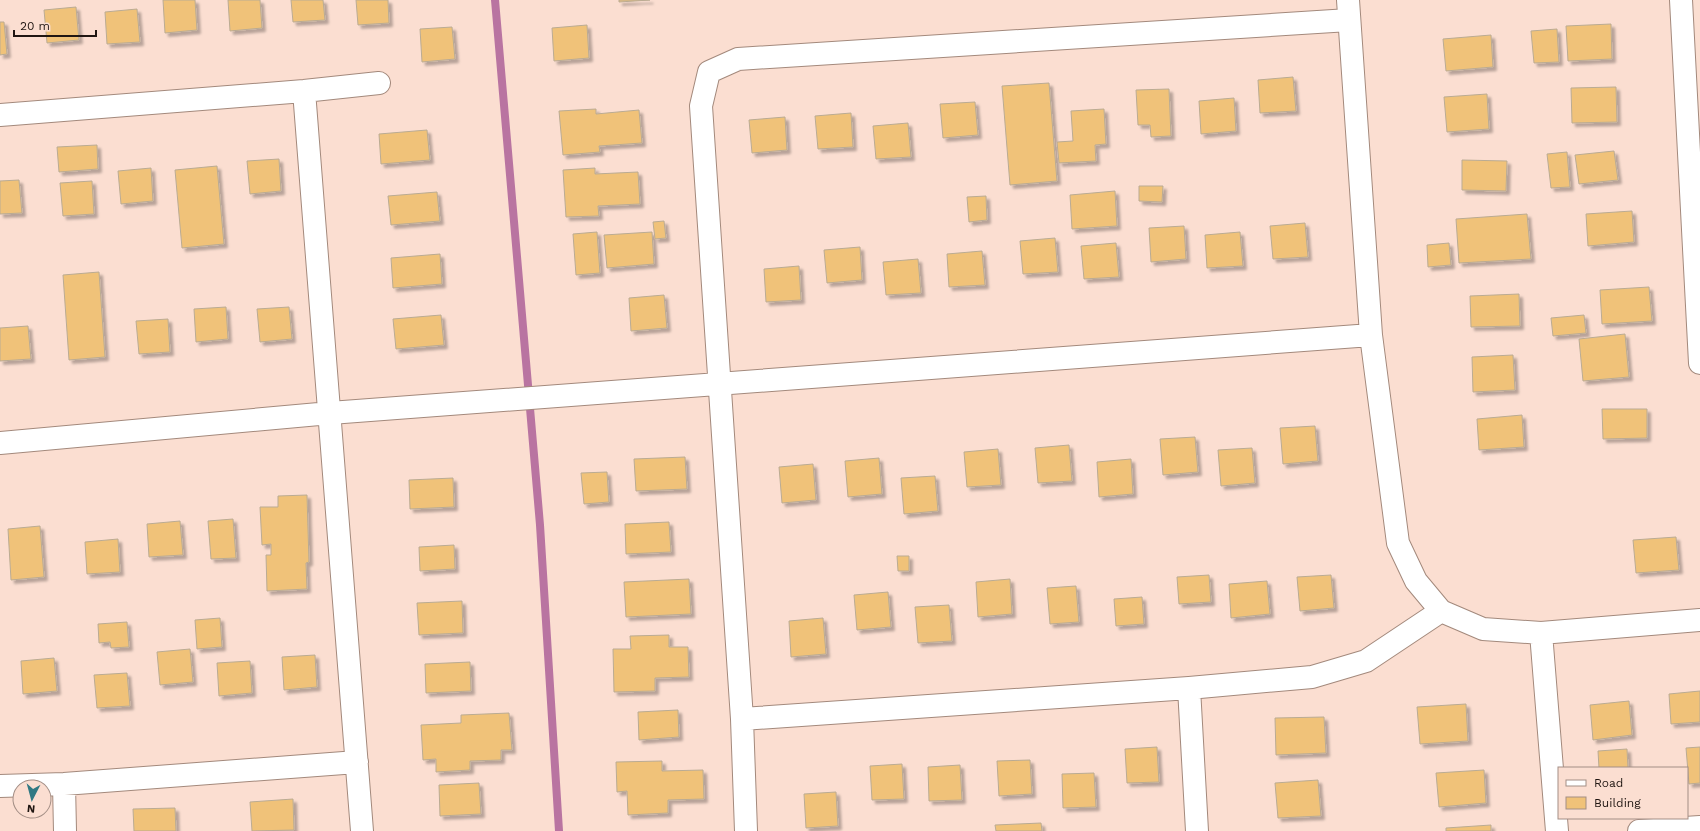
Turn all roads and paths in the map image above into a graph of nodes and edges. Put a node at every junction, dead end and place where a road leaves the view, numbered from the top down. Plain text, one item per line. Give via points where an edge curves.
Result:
1 (1681, 0) edge
2 (1349, 10) edge
3 (379, 83) dead end
4 (304, 91) junction
5 (0, 115) edge
6 (1698, 310) edge
7 (1371, 335) junction
8 (1700, 363) edge
9 (719, 384) junction
10 (330, 413) junction
11 (0, 443) edge
12 (1441, 611) junction
13 (1700, 620) edge
14 (1542, 633) junction
15 (1189, 688) junction
16 (742, 719) junction
17 (357, 762) junction
18 (64, 784) junction
19 (0, 786) edge
20 (1700, 827) edge
21 (66, 831) edge
22 (362, 831) edge
23 (746, 831) edge
24 (1197, 831) edge
25 (1557, 831) edge
26 (1639, 831) edge

1 - 6 street
2 - 7 street
2 - 9 street via 738,58 709,72 701,106
3 - 4 street
4 - 5 street
4 - 10 street
6 - 8 street
7 - 9 street
7 - 12 street via 1398,543 1416,581
9 - 10 street
9 - 16 street
10 - 11 street
10 - 17 street
12 - 14 street via 1483,629
12 - 15 street via 1366,661 1312,677
13 - 14 street
14 - 25 street
15 - 16 street
15 - 24 street
16 - 23 street
17 - 18 street
17 - 22 street
18 - 19 street
18 - 21 street
20 - 26 street

